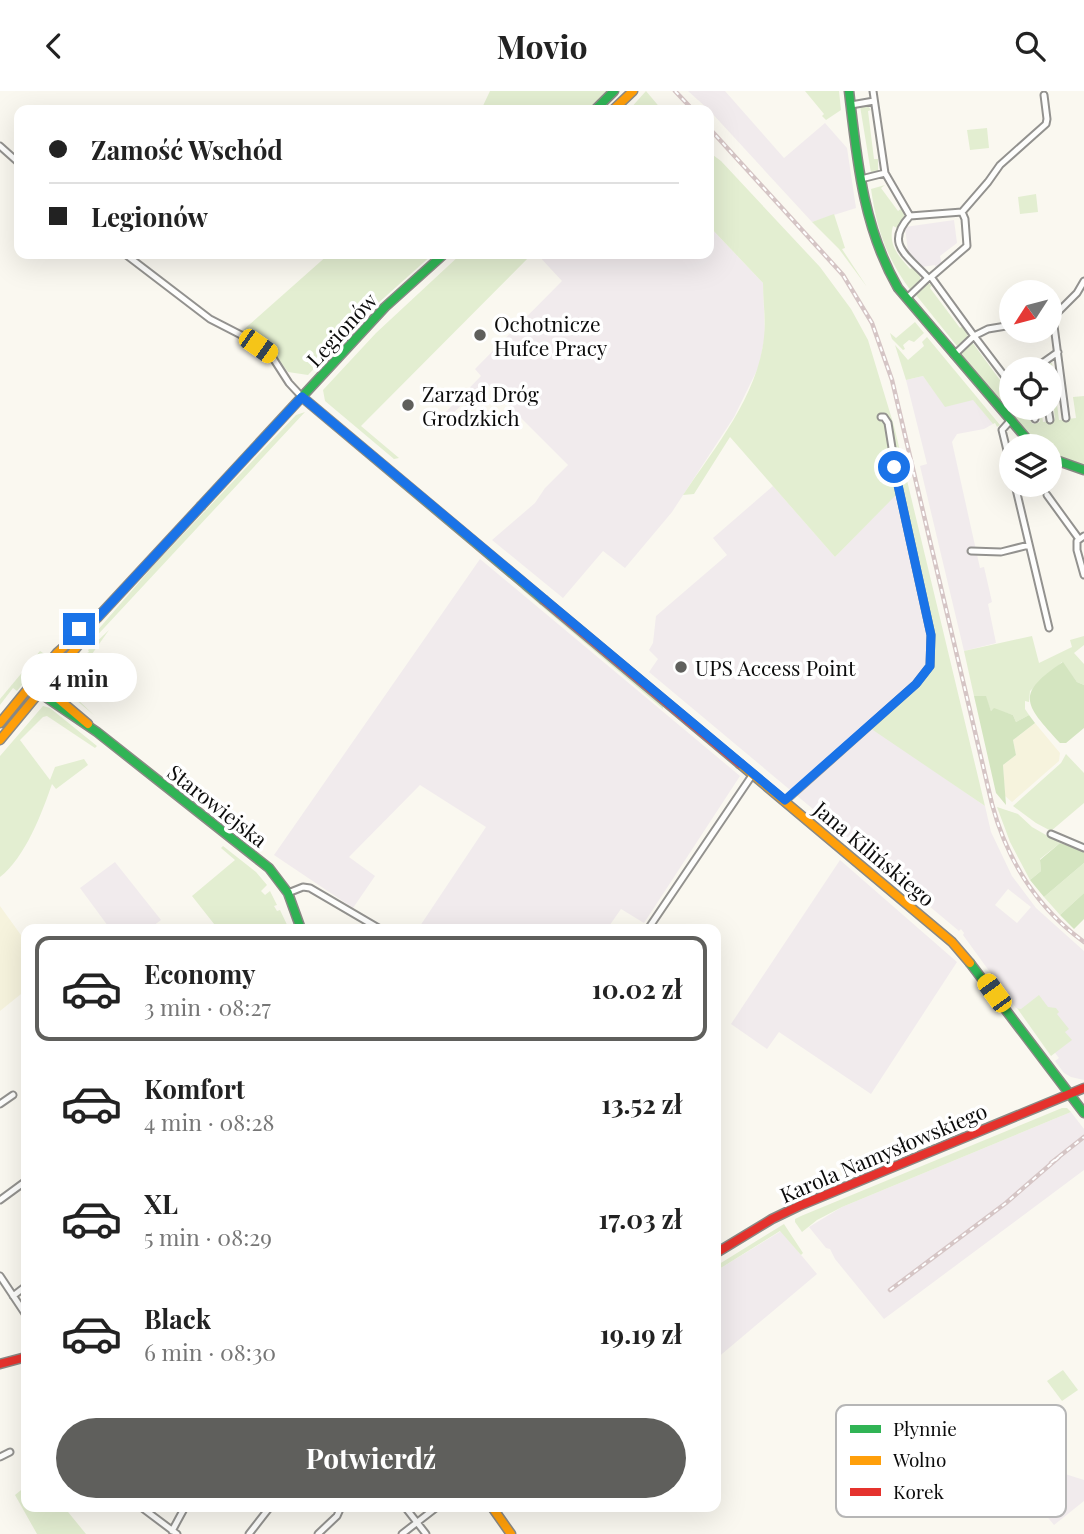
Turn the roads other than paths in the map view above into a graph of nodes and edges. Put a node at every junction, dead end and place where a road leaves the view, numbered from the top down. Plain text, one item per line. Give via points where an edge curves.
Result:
1 (614, 91) edge
2 (633, 91) edge
3 (849, 91) edge
4 (873, 91) edge
5 (1044, 95) dead end
6 (874, 101) junction
7 (600, 105) edge
8 (618, 105) edge
9 (851, 105) junction
10 (0, 146) edge
11 (14, 159) edge
12 (885, 173) junction
13 (861, 179) junction
14 (962, 212) junction
15 (910, 216) junction
16 (132, 259) edge
17 (438, 259) edge
18 (929, 277) junction
19 (1084, 281) edge
20 (907, 298) junction
21 (1062, 308) edge
22 (999, 327) edge
23 (974, 336) junction
24 (1056, 343) edge
25 (1058, 352) junction
26 (954, 355) junction
27 (1052, 357) edge
28 (999, 369) edge
29 (302, 397) junction
30 (881, 417) dead end
31 (1066, 418) dead end
32 (1010, 421) junction
33 (1003, 434) edge
34 (1022, 434) edge
35 (1062, 462) edge
36 (1084, 470) edge
37 (1018, 497) edge
38 (1048, 497) edge
39 (1082, 538) edge
40 (1029, 545) junction
41 (971, 551) dead end
42 (1084, 575) edge
43 (98, 617) junction
44 (1049, 628) dead end
45 (32, 680) junction
46 (42, 689) junction
47 (0, 723) edge
48 (0, 740) edge
49 (753, 775) junction
50 (785, 800) junction
51 (1051, 834) dead end
52 (1084, 848) edge
53 (288, 893) junction
54 (298, 924) edge
55 (371, 924) edge
56 (651, 924) edge
57 (1084, 1088) edge
58 (1069, 1093) junction
59 (13, 1095) dead end
60 (0, 1104) edge
61 (1084, 1113) edge
62 (21, 1185) edge
63 (0, 1200) edge
64 (721, 1250) edge
65 (0, 1276) edge
66 (21, 1290) edge
67 (13, 1296) junction
68 (21, 1308) edge
69 (21, 1358) edge
70 (0, 1364) edge
71 (10, 1452) dead end
72 (0, 1457) edge
73 (147, 1512) edge
74 (183, 1512) edge
75 (266, 1512) edge
76 (338, 1512) edge
77 (409, 1512) edge
78 (430, 1512) edge
79 (496, 1512) edge
80 (417, 1521) junction
81 (173, 1533) edge
82 (249, 1534) edge
83 (318, 1534) edge
84 (402, 1534) edge
85 (426, 1534) edge
86 (511, 1534) edge

1 - 7 main road
2 - 8 main road
3 - 9 main road
4 - 6 street
5 - 14 street via 1046,124 997,167
6 - 9 street
6 - 12 street
9 - 13 main road
10 - 11 street
12 - 13 street
12 - 15 street
13 - 20 main road via 878,253
14 - 15 street
14 - 18 street via 967,246
15 - 18 street via 899,230 898,243
16 - 29 street, Jana Kilińskiego via 210,319 271,355
17 - 29 main road, Legionów via 389,302
18 - 20 street
18 - 23 street
19 - 21 street
20 - 26 main road
22 - 23 street
23 - 26 street
23 - 28 street
24 - 25 street
25 - 27 street
25 - 31 street
26 - 32 main road
29 - 43 main road, Legionów
29 - 49 main road, Jana Kilińskiego
30 - 50 street via 888,423 928,615 930,666 916,684
32 - 33 street via 1002,427
32 - 34 main road
35 - 36 main road
37 - 40 street
38 - 39 street
39 - 42 street via 1076,546
40 - 41 street via 1001,552
40 - 44 street
43 - 45 main road, Legionów via 79,629
43 - 46 main road, Legionów
45 - 46 main road, Starowiejska
45 - 47 main road, Legionów
46 - 48 main road, Legionów
46 - 53 main road, Starowiejska via 265,865
49 - 50 main road, Jana Kilińskiego
49 - 56 street
50 - 58 main road, Jana Kilińskiego via 960,950
51 - 52 street
53 - 54 main road, Starowiejska
53 - 55 street via 310,888
57 - 58 main road, Karola Namysłowskiego
58 - 61 main road, Jana Kilińskiego
58 - 64 main road, Karola Namysłowskiego via 799,1206
59 - 60 street
62 - 63 street
65 - 67 street
66 - 67 street
67 - 68 street
69 - 70 main road
71 - 72 street
73 - 81 street
74 - 81 street
75 - 82 street
76 - 83 street
77 - 80 street
78 - 80 street
79 - 86 main road
80 - 84 street
80 - 85 street

